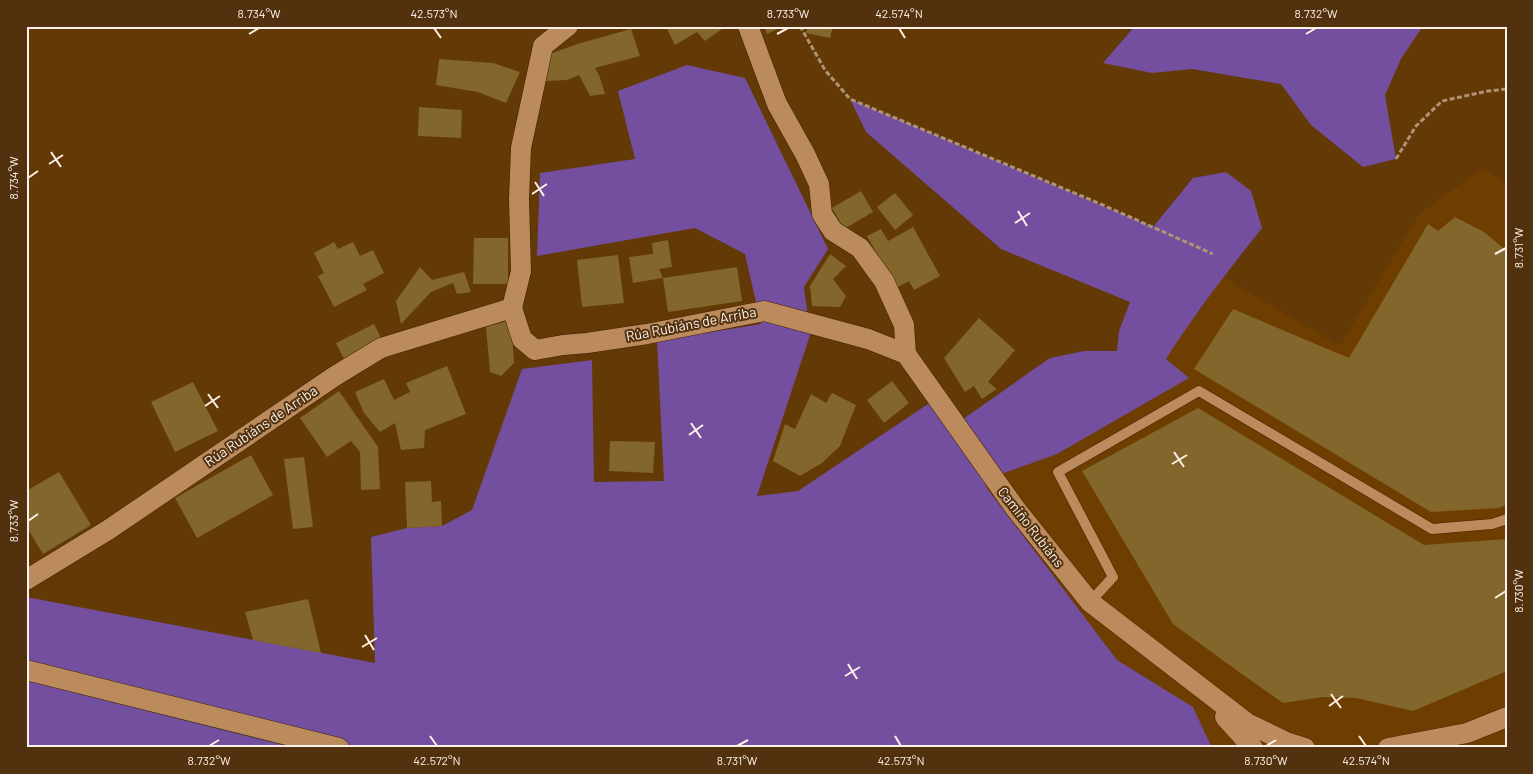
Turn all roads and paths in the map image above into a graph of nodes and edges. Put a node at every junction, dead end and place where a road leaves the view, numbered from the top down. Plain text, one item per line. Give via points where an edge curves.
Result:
1 (568, 26) edge
2 (748, 26) edge
3 (800, 26) edge
4 (1507, 89) edge
5 (1396, 159) dead end
6 (1213, 254) dead end
7 (512, 308) junction
8 (906, 354) junction
9 (1507, 519) edge
10 (26, 580) edge
11 (1090, 602) junction
12 (26, 670) edge
13 (1183, 674) junction
14 (1507, 717) edge
15 (1467, 733) junction
16 (339, 748) edge
17 (1253, 748) edge
18 (1305, 748) edge
19 (1388, 748) edge
20 (1448, 748) edge

1 - 7 street via 543,46 521,148 521,272
2 - 8 street via 777,104 819,184 822,214 833,231 860,248 884,281 904,325
3 - 6 path via 825,70 850,99
4 - 5 path via 1442,101 1416,126
7 - 8 street, Rúa Rubiáns de Arriba via 522,339 535,350 647,334 764,311 868,339
7 - 10 street, Rúa Rubiáns de Arriba via 380,348 108,530
8 - 11 street, Camiño Rubiáns via 1015,508
9 - 11 lane via 1492,524 1432,529 1199,390 1058,472 1113,578
11 - 13 street, Camiño Rubiáns
12 - 16 street
13 - 17 street
13 - 18 street via 1247,723
14 - 15 street
15 - 19 street
15 - 20 street

